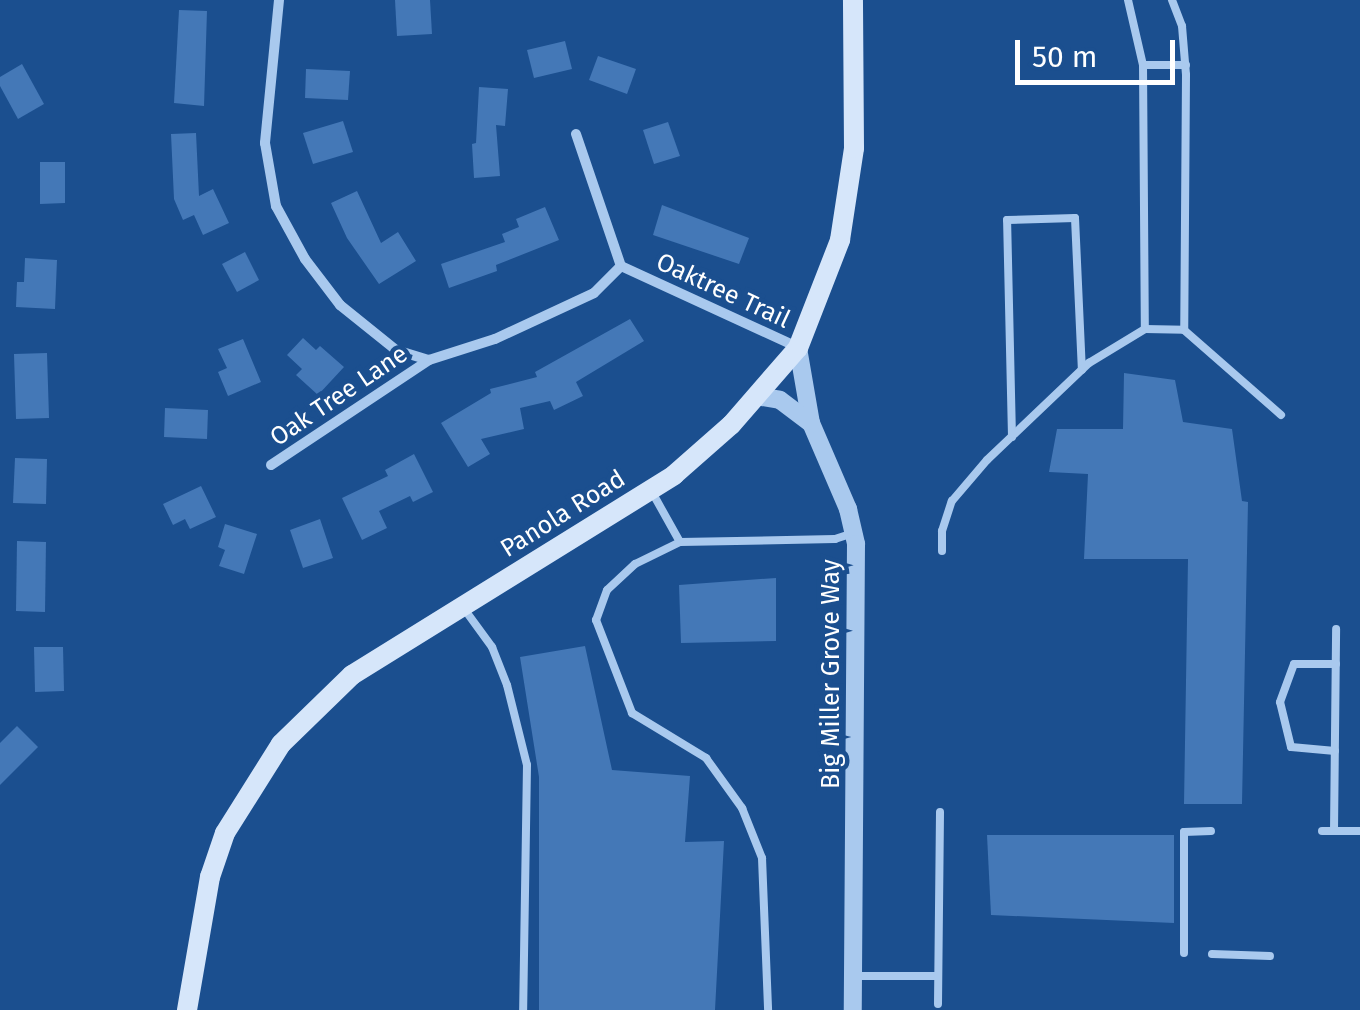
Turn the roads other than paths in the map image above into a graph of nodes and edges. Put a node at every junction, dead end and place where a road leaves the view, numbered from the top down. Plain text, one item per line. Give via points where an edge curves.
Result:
1 (279, 0) edge
2 (853, 0) edge
3 (1128, 0) edge
4 (1172, 0) edge
5 (1143, 65) junction
6 (1186, 65) junction
7 (576, 134) dead end
8 (621, 266) junction
9 (1145, 329) junction
10 (1184, 330) junction
11 (798, 348) junction
12 (429, 360) junction
13 (1082, 370) junction
14 (756, 396) junction
15 (1282, 415) dead end
16 (811, 423) junction
17 (1012, 437) junction
18 (271, 465) dead end
19 (650, 490) junction
20 (854, 533) junction
21 (680, 542) junction
22 (942, 551) dead end
23 (463, 606) junction
24 (1336, 628) dead end
25 (1336, 664) junction
26 (1335, 751) junction
27 (940, 812) dead end
28 (1212, 831) dead end
29 (1322, 831) dead end
30 (1334, 831) junction
31 (1360, 831) edge
32 (1184, 953) dead end
33 (1212, 954) dead end
34 (1270, 956) dead end
35 (854, 976) junction
36 (938, 976) junction
37 (938, 1004) dead end
38 (186, 1010) edge
39 (523, 1010) edge
40 (768, 1010) edge
41 (854, 1010) edge

1 - 12 street via 264,142 276,206 304,259 340,304 396,350
2 - 11 main road, Panola Road via 854,148 842,222
3 - 5 lane
4 - 6 lane
5 - 6 lane
5 - 9 lane
6 - 10 lane
7 - 8 street
8 - 11 street, Oaktree Trail
8 - 12 street, Oaktree Trail via 594,293 530,325
9 - 10 lane
9 - 13 lane
10 - 15 lane
11 - 14 main road, Panola Road
11 - 16 street, Big Miller Grove Way
12 - 18 street, Oak Tree Lane
13 - 17 lane
13 - 17 lane via 1074,218 1007,220
14 - 16 street via 780,400
14 - 19 main road, Panola Road via 717,438
16 - 20 street, Big Miller Grove Way
17 - 22 lane via 952,500
19 - 21 lane
19 - 23 main road, Panola Road
20 - 21 lane
20 - 35 street, Big Miller Grove Way
21 - 40 lane via 621,577 596,620 632,713 706,758 742,808 762,858
23 - 38 main road, Panola Road via 352,675 280,744 247,792 210,877
23 - 39 lane via 492,647 507,684 526,765
24 - 25 lane
25 - 26 lane
25 - 26 lane via 1294,664 1280,702 1291,747
26 - 30 lane
27 - 36 lane
28 - 32 lane via 1184,832
29 - 30 lane
30 - 31 lane
33 - 34 lane
35 - 36 lane
35 - 41 street, Big Miller Grove Way
36 - 37 lane

